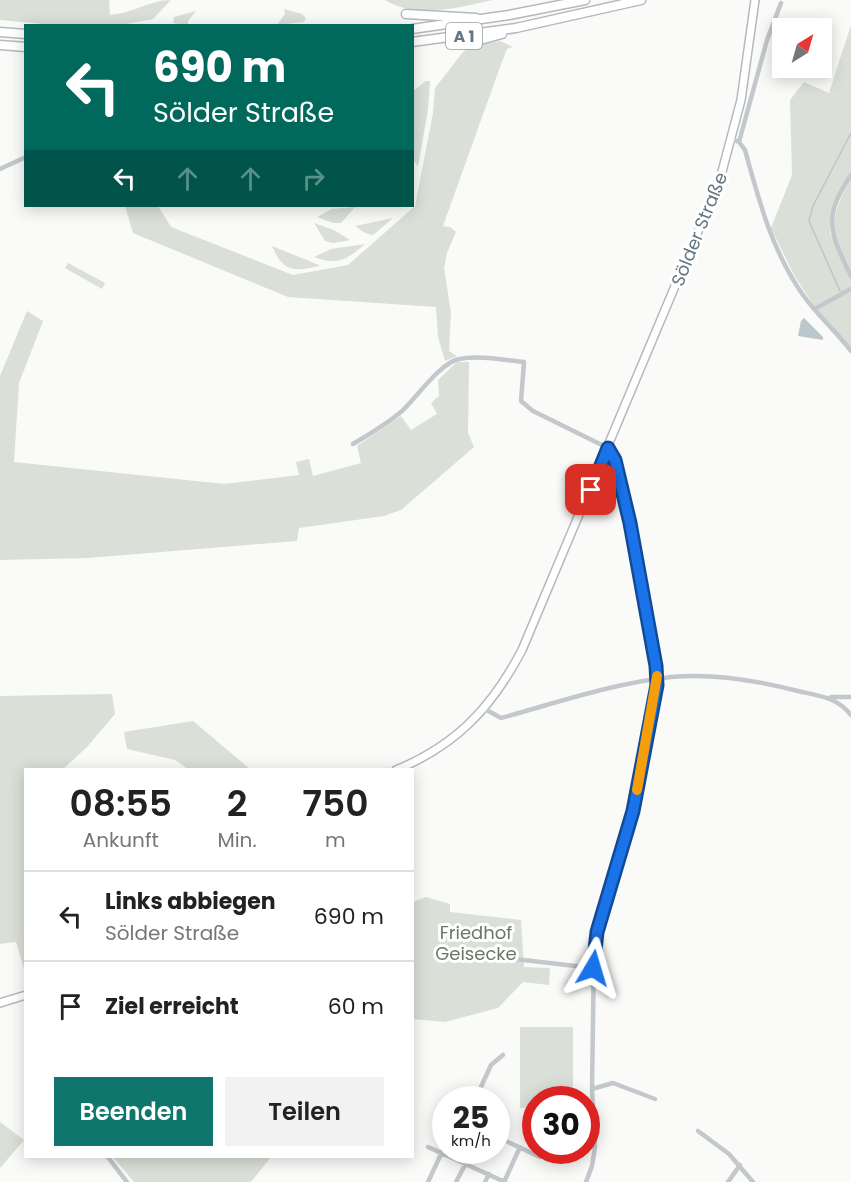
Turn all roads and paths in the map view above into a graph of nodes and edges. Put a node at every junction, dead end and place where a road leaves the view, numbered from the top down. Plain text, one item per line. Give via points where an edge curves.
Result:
1 (585, 0) edge
2 (641, 0) edge
3 (755, 0) edge
4 (781, 3) dead end
5 (406, 14) dead end
6 (486, 19) junction
7 (516, 28) junction
8 (414, 29) edge
9 (3, 33) edge
10 (24, 34) edge
11 (414, 42) edge
12 (465, 44) dead end
13 (1, 45) edge
14 (24, 46) edge
15 (736, 141) junction
16 (24, 158) edge
17 (0, 169) edge
18 (851, 175) edge
19 (851, 276) edge
20 (851, 289) edge
21 (814, 309) junction
22 (851, 351) edge
23 (352, 444) dead end
24 (608, 448) junction
25 (657, 680) junction
26 (831, 697) junction
27 (851, 697) edge
28 (485, 709) junction
29 (851, 715) edge
30 (400, 768) edge
31 (498, 957) dead end
32 (593, 968) junction
33 (24, 996) edge
34 (0, 1003) edge
35 (502, 1055) dead end
36 (481, 1086) edge
37 (592, 1086) edge
38 (600, 1087) edge
39 (655, 1099) dead end
40 (698, 1131) dead end
41 (510, 1143) edge
42 (428, 1147) dead end
43 (520, 1147) joint
44 (432, 1148) edge
45 (109, 1158) edge
46 (436, 1164) edge
47 (466, 1164) joint
48 (592, 1164) edge
49 (740, 1166) junction
50 (489, 1174) junction
51 (127, 1182) edge
52 (428, 1182) edge
53 (456, 1182) edge
54 (485, 1182) edge
55 (504, 1182) edge
56 (585, 1182) edge
57 (728, 1182) edge
58 (753, 1182) edge

1 - 6 highway, A 1
2 - 7 highway, A 1
3 - 15 main road, Sölder Straße
4 - 15 street
5 - 6 highway
6 - 8 highway, A 1
7 - 11 highway, A 1
7 - 12 highway
9 - 10 highway
13 - 14 highway
15 - 21 street via 745,150 770,234 791,277
15 - 24 main road, Sölder Straße
16 - 17 street
18 - 19 street via 832,216 831,233
20 - 21 street
21 - 22 street
23 - 24 street via 400,412 446,365 472,358 524,362 521,401 533,411
24 - 25 street via 615,460 630,523
24 - 28 main road, Sölder Straße via 522,650
25 - 26 street via 747,680
25 - 28 street via 501,718
25 - 32 street via 633,811 597,932
26 - 27 street
26 - 29 street
28 - 30 main road, Sölder Straße via 448,742
31 - 32 street
32 - 37 street
33 - 34 main road
35 - 36 street via 491,1065
38 - 39 street via 613,1083
40 - 49 street
41 - 43 street
42 - 44 street
43 - 55 street
45 - 51 street
46 - 52 street
47 - 50 street
47 - 53 street
48 - 56 street
49 - 57 street
49 - 58 street
50 - 54 street
50 - 55 street

